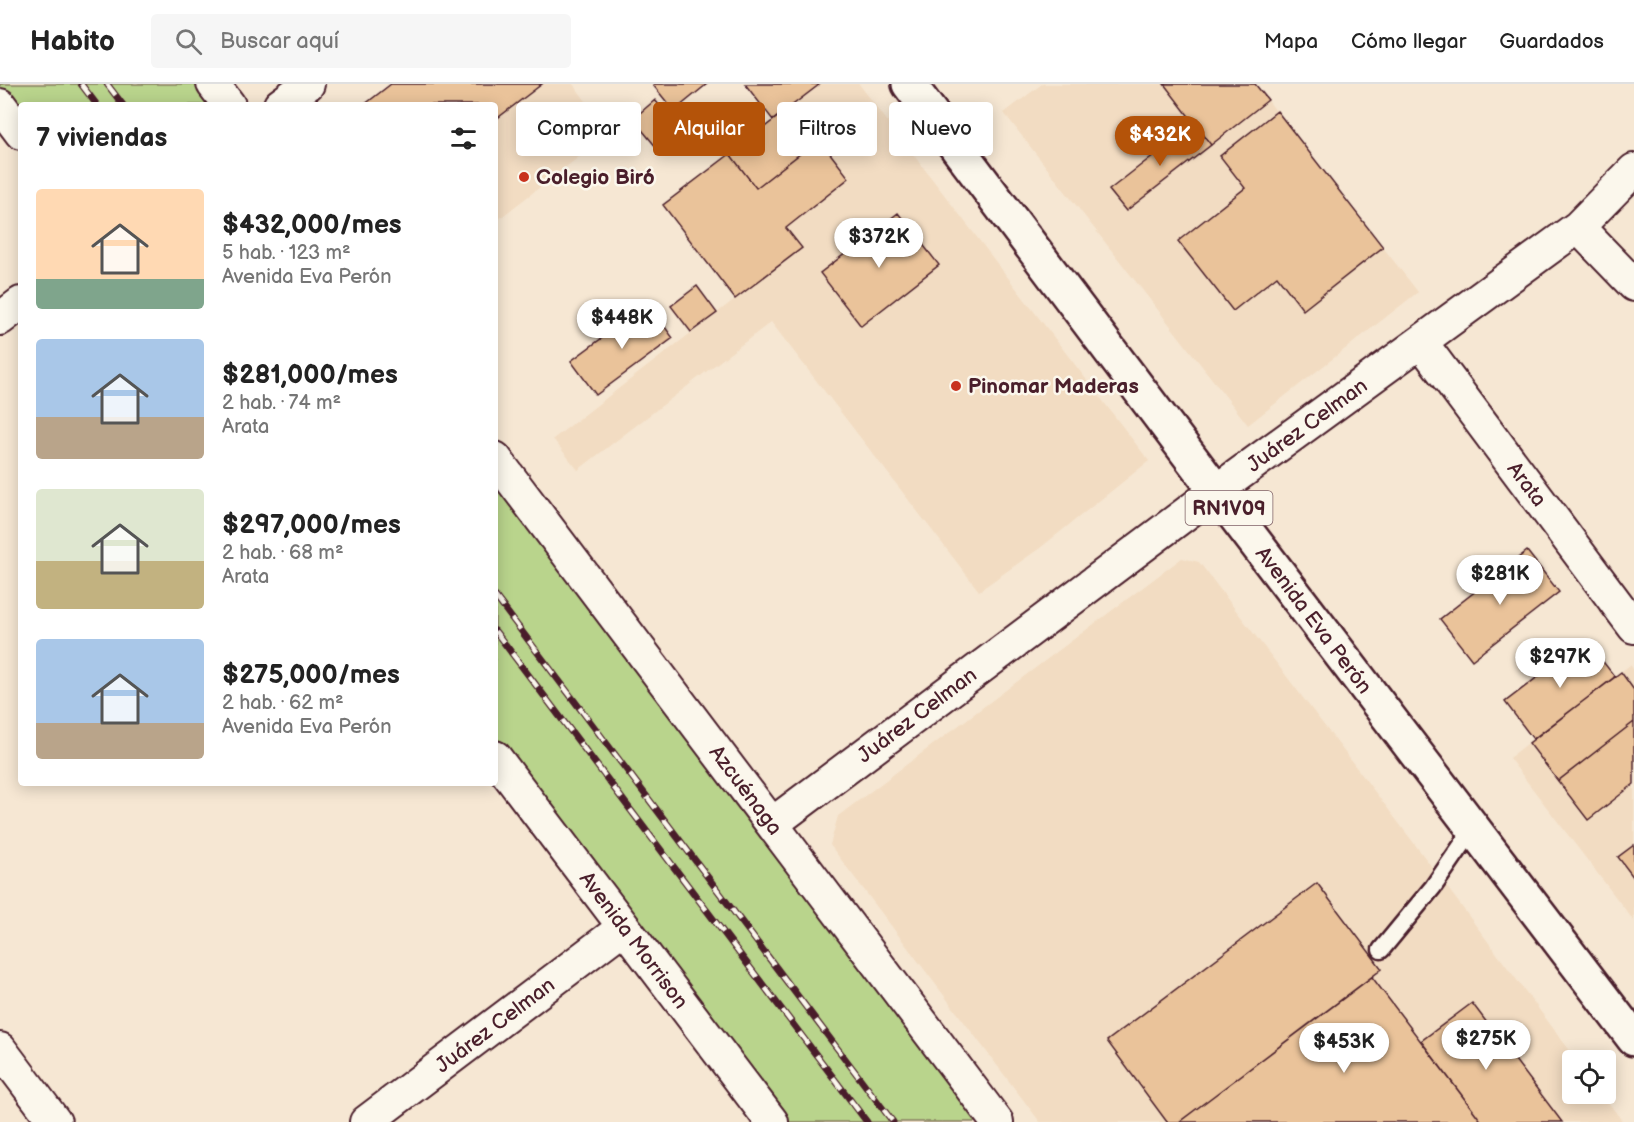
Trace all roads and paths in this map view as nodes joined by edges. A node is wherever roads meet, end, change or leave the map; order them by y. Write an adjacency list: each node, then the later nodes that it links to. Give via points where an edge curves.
1 (213, 84): 4 (street)
2 (308, 84): 5 (street)
3 (909, 84): 15 (main road, Avenida Eva Perón / RN1V09)
4 (227, 102)
5 (284, 102)
6 (0, 105): 7 (street)
7 (18, 129)
8 (1634, 170): 9 (street, Juárez Celman)
9 (1578, 227): 10 (street); 13 (street, Juárez Celman)
10 (1634, 285)
11 (18, 305): 12 (street)
12 (0, 319)
13 (1421, 342): 15 (street, Juárez Celman); 16 (street, Arata)
14 (498, 462): 18 (street, Azcuénaga)
15 (1216, 491): 18 (street, Juárez Celman); 19 (main road, Avenida Eva Perón / RN1V09)
16 (1634, 627)
17 (498, 761): 20 (street, Avenida Morrison)
18 (772, 824): 27 (street, Azcuénaga)
19 (1473, 829): 21 (lane, via 1433,887); 22 (main road, Avenida Eva Perón / RN1V09)
20 (624, 927): 25 (street, Juárez Celman); 26 (street, Avenida Morrison)
21 (1380, 950)
22 (1634, 1039)
23 (0, 1049): 24 (street)
24 (55, 1122)
25 (366, 1122)
26 (772, 1122)
27 (997, 1122)

